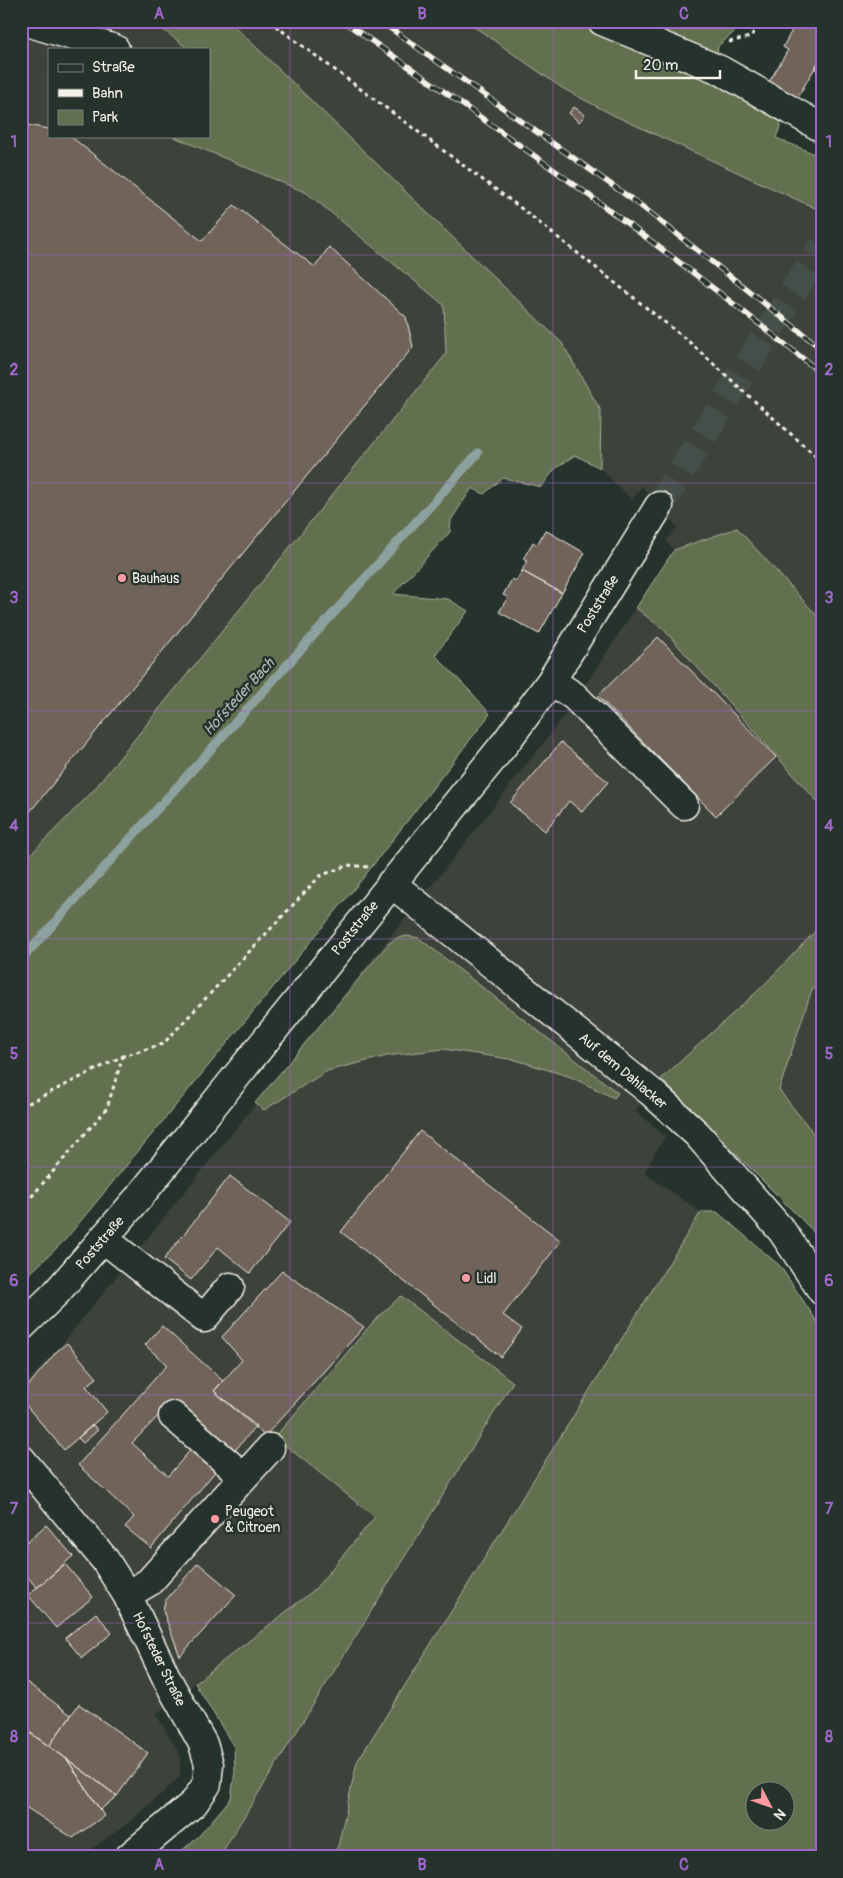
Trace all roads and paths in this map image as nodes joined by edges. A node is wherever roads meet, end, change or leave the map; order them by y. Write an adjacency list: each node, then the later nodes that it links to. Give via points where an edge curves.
1 (24, 21): 8 (street)
2 (270, 21): 10 (path, via 522,209 687,340)
3 (602, 21): 9 (street, via 720,70)
4 (685, 21): 6 (path)
5 (763, 21): 7 (path, via 750,37)
6 (699, 30)
7 (724, 43)
8 (112, 48)
9 (822, 128)
10 (822, 462)
11 (659, 506): 12 (street, Poststraße)
12 (551, 681): 13 (street, via 574,696); 14 (street, Poststraße, via 506,742)
13 (684, 805)
14 (391, 883): 15 (path, via 372,867 348,865 320,876 163,1044); 18 (street, Poststraße); 20 (street, Auf dem Dahlacker, via 651,1092 697,1134 782,1232)
15 (123, 1056): 16 (path); 17 (path, via 107,1108)
16 (21, 1107)
17 (21, 1209)
18 (104, 1239): 19 (street, via 204,1318); 21 (street, Poststraße)
19 (230, 1287)
20 (822, 1291)
21 (21, 1327)
22 (173, 1416): 25 (street)
23 (270, 1448): 25 (street)
24 (21, 1459): 26 (street, Hofsteder Straße, via 105,1560)
25 (244, 1477): 26 (street, via 149,1582)
26 (127, 1595): 27 (street, Hofsteder Straße, via 168,1682 203,1744 209,1764 206,1784 194,1803)
27 (129, 1857)

